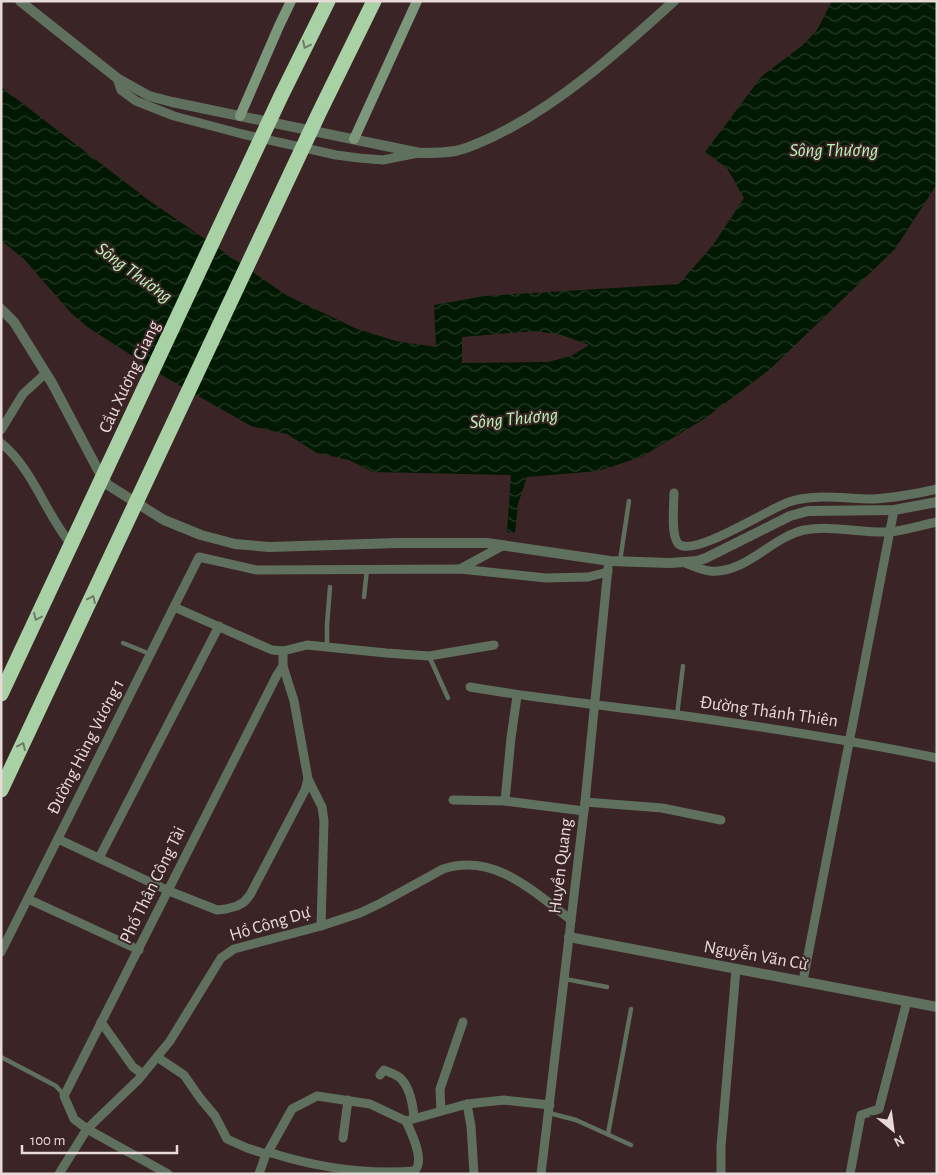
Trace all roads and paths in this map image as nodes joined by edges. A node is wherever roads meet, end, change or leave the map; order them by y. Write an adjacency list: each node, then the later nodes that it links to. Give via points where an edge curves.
1 (20, 1): 7 (street)
2 (291, 1): 8 (main road)
3 (328, 1): 41 (highway, Cầu Xương Giang, one-way to 41)
4 (374, 1): 49 (highway, one-way to 4)
5 (417, 1): 9 (main road)
6 (674, 1): 10 (street, via 587,75 508,130 455,151)
7 (117, 78): 8 (street, via 150,96); 10 (street, via 120,90 136,101 174,116 242,134 360,158 383,160)
8 (240, 116): 9 (street)
9 (354, 139): 10 (street)
10 (420, 153)
11 (1, 309): 12 (street, via 14,322)
12 (46, 373): 13 (street, via 23,394); 23 (street, via 108,485 164,520 201,535 235,544 269,547 456,542)
13 (1, 430)
14 (1, 443): 22 (street, via 13,452)
15 (937, 489): 16 (street, via 891,498 795,500 711,541 685,546 674,538)
16 (674, 493)
17 (629, 501): 25 (lane)
18 (937, 502): 19 (street)
19 (894, 510): 21 (street); 24 (street, via 800,512 706,558)
20 (937, 522): 21 (street)
21 (890, 532): 24 (street, via 835,528 803,530 728,569 709,571); 46 (street)
22 (67, 539)
23 (504, 545): 25 (street); 27 (street)
24 (684, 562): 25 (street)
25 (612, 565): 27 (street, via 588,577 546,578); 44 (street, Huyền Quang)
26 (367, 569): 27 (street); 29 (lane); 30 (street, Đường Hùng Vương 1, via 257,570 199,557)
27 (460, 569)
28 (330, 587): 34 (lane)
29 (364, 597)
30 (174, 607): 31 (street); 36 (street, Đường Hùng Vương 1)
31 (219, 626): 35 (street, via 272,650); 55 (street)
32 (123, 643): 36 (lane)
33 (494, 645): 37 (street)
34 (327, 646): 35 (street, via 307,645); 37 (street)
35 (283, 651): 38 (street, Phố Thân Công Tài)
36 (150, 654): 54 (street, Đường Hùng Vương 1)
37 (429, 656): 43 (lane)
38 (283, 666): 48 (street, via 294,701); 56 (street, Phố Thân Công Tài)
39 (683, 666): 45 (lane)
40 (470, 687): 42 (street, Đường Thánh Thiên)
41 (3, 688)
42 (517, 696): 44 (street, Đường Thánh Thiên); 51 (street)
43 (448, 698)
44 (596, 705): 45 (street, Đường Thánh Thiên); 52 (street, Huyền Quang)
45 (677, 715): 46 (street, Đường Thánh Thiên)
46 (850, 741): 47 (street, Đường Thánh Thiên); 65 (street)
47 (937, 758)
48 (308, 779): 56 (street, via 244,902 217,910); 59 (street, via 322,807 324,821)
49 (1, 790)
50 (453, 800): 51 (street)
51 (505, 801): 52 (street)
52 (585, 807): 53 (street, via 662,808); 58 (street, Huyền Quang)
53 (721, 820)
54 (58, 839): 55 (street); 57 (street, Đường Hùng Vương 1)
55 (99, 858): 56 (street)
56 (168, 891): 61 (street, Phố Thân Công Tài)
57 (28, 900): 61 (street); 62 (street, Đường Hùng Vương 1)
58 (571, 920): 59 (street, Hồ Công Dự, via 506,873 482,866 452,866 381,904); 60 (street, Huyền Quang)
59 (321, 926): 73 (street, Hồ Công Dự, via 234,949 221,958)
60 (569, 938): 63 (street, Nguyễn Văn Cừ); 64 (street, Huyền Quang)
61 (139, 950): 70 (street, Phố Thân Công Tài)
62 (1, 952)
63 (736, 970): 65 (street, Nguyễn Văn Cừ); 92 (street)
64 (565, 979): 66 (lane); 79 (street, Huyền Quang)
65 (803, 981): 67 (street, Nguyễn Văn Cừ)
66 (607, 987)
67 (907, 1001): 68 (street, Nguyễn Văn Cừ); 93 (street, via 879,1109 861,1115)
68 (937, 1007)
69 (631, 1009): 83 (lane)
70 (101, 1022): 74 (street, via 133,1067); 76 (street, Phố Thân Công Tài)
71 (463, 1022): 80 (street, via 440,1089)
72 (1, 1057): 76 (lane, via 56,1086)
73 (157, 1057): 74 (street, Hồ Công Dự); 86 (street, via 184,1075 215,1116 227,1139)
74 (143, 1074): 82 (street, Hồ Công Dự)
75 (380, 1075): 81 (street, via 384,1070 398,1076 405,1084 412,1104)
76 (64, 1096): 82 (street, via 74,1119)
77 (348, 1100): 81 (street, via 370,1104); 84 (street); 86 (street, via 317,1096 292,1109)
78 (467, 1104): 79 (street, via 504,1100); 80 (street); 90 (street)
79 (549, 1109): 83 (lane); 91 (street, Huyền Quang)
80 (441, 1111): 81 (street)
81 (410, 1120): 86 (street, via 418,1157 414,1171 324,1167)
82 (87, 1129): 87 (street, Hồ Công Dự); 88 (street)
83 (608, 1134): 85 (lane)
84 (343, 1138)
85 (631, 1145)
86 (267, 1153): 89 (street)
87 (59, 1174)
88 (168, 1174)
89 (259, 1174)
90 (474, 1174)
91 (541, 1174)
92 (721, 1174)
93 (850, 1174)

